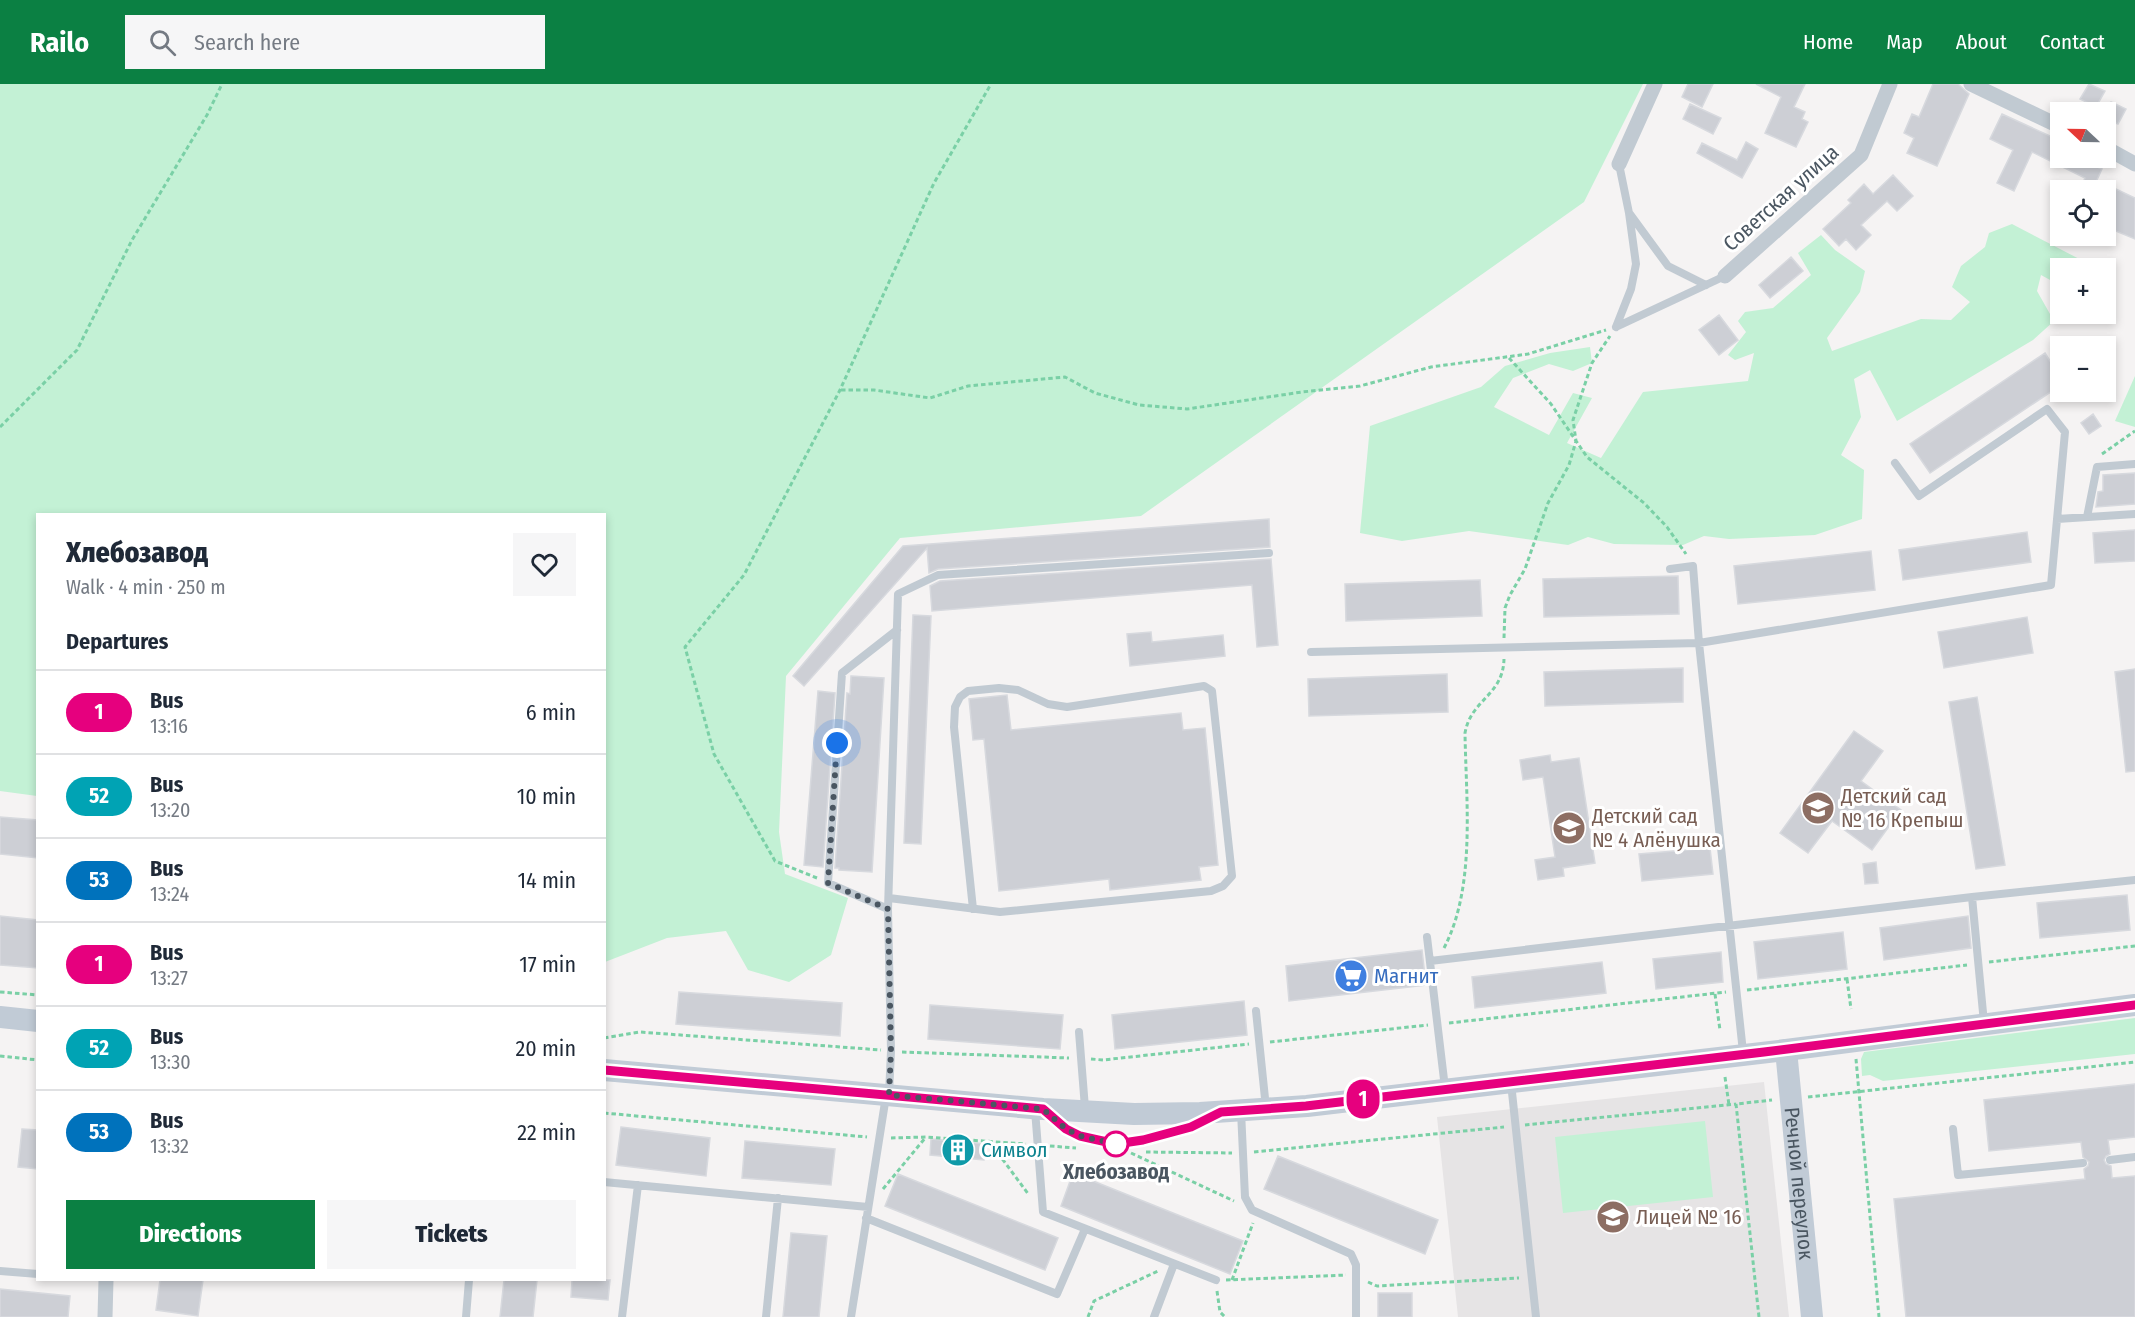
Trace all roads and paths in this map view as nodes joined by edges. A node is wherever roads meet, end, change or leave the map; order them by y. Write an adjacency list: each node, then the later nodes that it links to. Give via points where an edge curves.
1 (222, 84): 16 (path, via 132,240 77,350)
2 (991, 84): 15 (path, via 934,183)
3 (1655, 84): 8 (street)
4 (1890, 84): 11 (street, Советская улица, via 1861,155)
5 (1971, 84): 6 (street)
6 (2050, 122)
7 (2116, 154): 9 (street)
8 (1619, 164): 10 (lane)
9 (2135, 164)
10 (1629, 213): 12 (lane, via 1668,266); 13 (lane, via 1636,264)
11 (1725, 276): 12 (lane)
12 (1706, 285): 13 (lane)
13 (1616, 327): 14 (path)
14 (1509, 358): 15 (path, via 1431,367 1360,386 1187,409 1139,405 1095,393 1065,377 968,386 930,398 874,390); 25 (path, via 1551,404 1587,457 1644,503 1667,527)
15 (840, 390): 31 (path, via 744,575 685,647 714,754 775,861)
16 (0, 427)
17 (2135, 431): 20 (path, via 2100,455)
18 (1895, 463): 23 (lane, via 1919,496 2047,409 2065,432)
19 (2135, 464): 20 (lane)
20 (2097, 467): 22 (lane)
21 (2135, 514): 22 (lane)
22 (2087, 517): 23 (lane)
23 (2057, 519): 28 (lane, via 2050,585)
24 (1269, 553): 27 (lane, via 938,574 898,594)
25 (1693, 566): 26 (lane); 28 (lane)
26 (1670, 569)
27 (897, 630): 31 (lane, via 842,673); 33 (lane)
28 (1699, 644): 29 (lane); 36 (lane)
29 (1311, 652)
30 (2135, 880): 32 (lane)
31 (828, 883): 34 (lane)
32 (1972, 897): 36 (lane); 40 (lane)
33 (889, 898): 34 (lane); 35 (lane)
34 (888, 909): 58 (lane)
35 (973, 909): 35 (lane, via 1000,912 1210,891 1224,886 1232,876 1212,691 1204,686 1067,707 1048,704 1018,690 999,688 968,691 960,697 954,727)
36 (1728, 927): 39 (lane); 42 (lane)
37 (1427, 937): 39 (lane)
38 (2135, 946): 40 (path)
39 (1430, 961): 51 (lane)
40 (1978, 963): 41 (path); 52 (lane)
41 (1847, 978): 42 (path); 47 (path)
42 (1735, 991): 44 (path); 60 (lane)
43 (0, 992): 45 (path)
44 (1715, 994): 51 (path); 53 (path)
45 (36, 995)
46 (2135, 1005): 52 (street)
47 (1851, 1010)
48 (1256, 1011): 56 (lane)
49 (0, 1017): 50 (street)
50 (36, 1021)
51 (1438, 1024): 56 (path); 68 (lane)
52 (1984, 1024): 57 (street)
53 (1720, 1030)
54 (1079, 1032): 62 (lane)
55 (606, 1038): 58 (path, via 640,1032)
56 (1259, 1043): 62 (path); 74 (lane)
57 (1786, 1050): 60 (street); 71 (street, Речной переулок)
58 (891, 1051): 62 (path); 70 (lane)
59 (1855, 1054): 69 (path)
60 (1743, 1055): 67 (street)
61 (0, 1056): 63 (path)
62 (1081, 1059): 76 (lane)
63 (36, 1060)
64 (2135, 1062): 69 (path)
65 (606, 1070): 70 (street)
66 (1724, 1071): 72 (path)
67 (1511, 1082): 68 (street); 96 (lane)
68 (1445, 1089): 74 (street)
69 (1857, 1091): 71 (path); 113 (path)
70 (888, 1095): 73 (street); 87 (lane)
71 (1790, 1098): 111 (path, via 1736,1104); 112 (street, Речной переулок)
72 (1729, 1105)
73 (1039, 1108): 75 (lane, via 1080,1136 1116,1144 1191,1127); 76 (street); 89 (lane)
74 (1266, 1108): 75 (street)
75 (1231, 1111): 76 (street); 88 (lane, via 1245,1197)
76 (1085, 1112)
77 (1953, 1128): 83 (lane, via 1958,1175)
78 (926, 1137): 87 (path)
79 (989, 1141): 89 (path)
80 (1130, 1152): 88 (path)
81 (2135, 1157): 82 (lane)
82 (2110, 1160)
83 (2083, 1163)
84 (606, 1182): 85 (lane)
85 (638, 1185): 86 (lane); 103 (lane)
86 (778, 1198): 87 (lane); 104 (lane)
87 (868, 1207): 90 (lane)
88 (1254, 1211): 95 (lane, via 1351,1254); 98 (path)
89 (1042, 1212): 91 (lane)
90 (866, 1218): 91 (lane, via 1057,1294); 105 (lane)
91 (1084, 1229): 92 (lane)
92 (1174, 1264): 97 (lane); 106 (path, via 1094,1301); 107 (lane)
93 (0, 1271): 94 (lane)
94 (36, 1274)
95 (1356, 1275): 96 (path, via 1377,1286); 98 (path); 109 (lane)
96 (1532, 1277): 110 (lane)
97 (1216, 1280): 98 (path); 108 (path, via 1220,1312)
98 (1232, 1280)
99 (105, 1281): 101 (street)
100 (469, 1281): 102 (lane)
101 (105, 1317)
102 (466, 1317)
103 (622, 1317)
104 (766, 1317)
105 (851, 1317)
106 (1088, 1317)
107 (1154, 1317)
108 (1225, 1317)
109 (1356, 1317)
110 (1536, 1317)
111 (1759, 1317)
112 (1812, 1317)
113 (1879, 1317)

